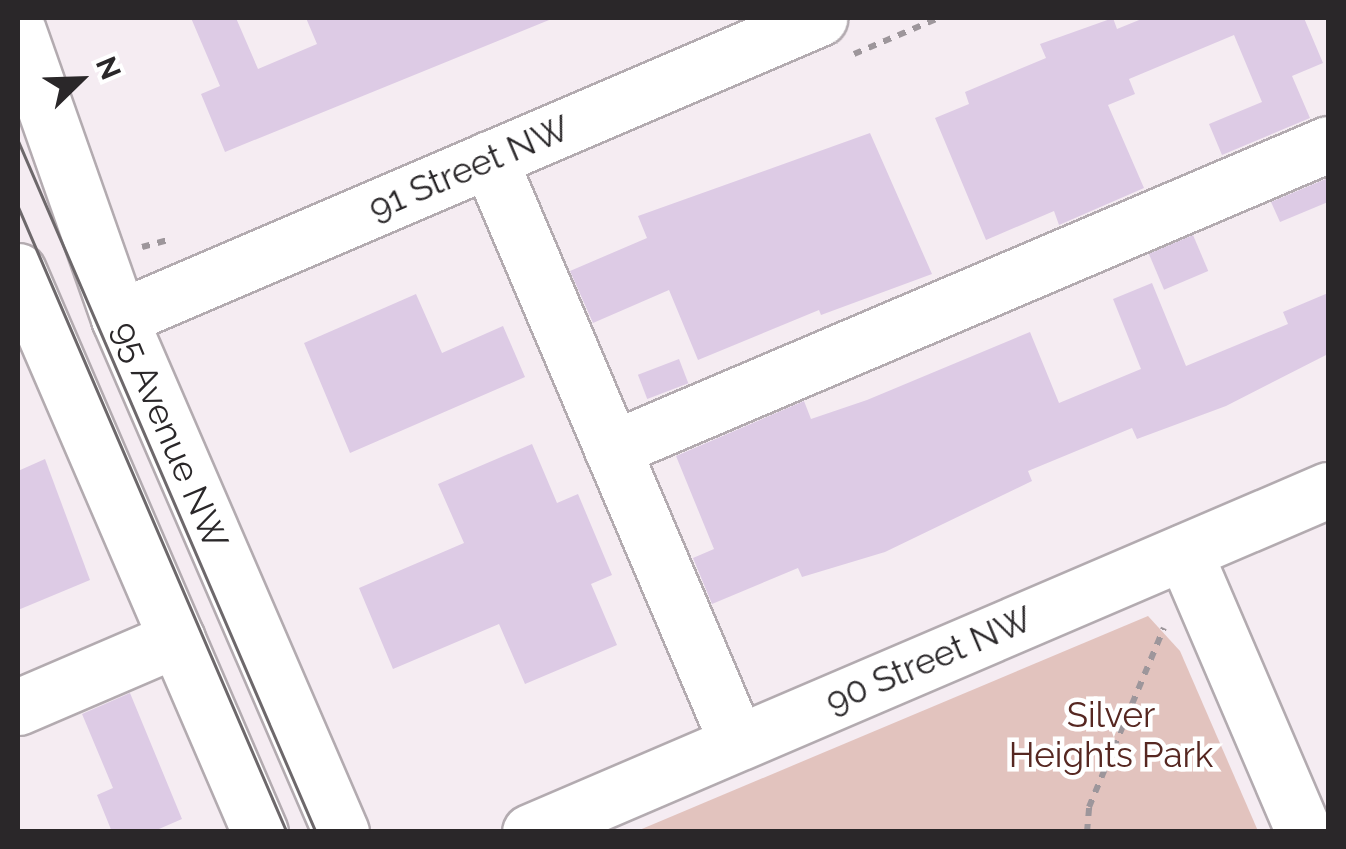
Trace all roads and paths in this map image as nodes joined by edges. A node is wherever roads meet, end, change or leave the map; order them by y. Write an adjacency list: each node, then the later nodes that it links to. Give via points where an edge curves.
1 (39, 18): 3 (street)
2 (819, 18): 5 (street, 91 Street NW)
3 (18, 29): 9 (street, 95 Avenue NW)
4 (1328, 144): 11 (street)
5 (490, 159): 9 (street, 91 Street NW); 11 (street)
6 (184, 234): 7 (path)
7 (135, 248)
8 (18, 271): 10 (street)
9 (119, 318): 19 (street, 95 Avenue NW)
10 (32, 348): 15 (street)
11 (612, 448): 17 (street)
12 (1328, 490): 13 (street, 90 Street NW)
13 (1184, 552): 17 (street, 90 Street NW); 22 (street)
14 (1166, 623): 21 (path, via 1089,807)
15 (178, 639): 16 (street); 18 (street)
16 (18, 708)
17 (737, 742): 20 (street, 90 Street NW)
18 (260, 832)
19 (340, 832)
20 (530, 832)
21 (1087, 832)
22 (1304, 832)

